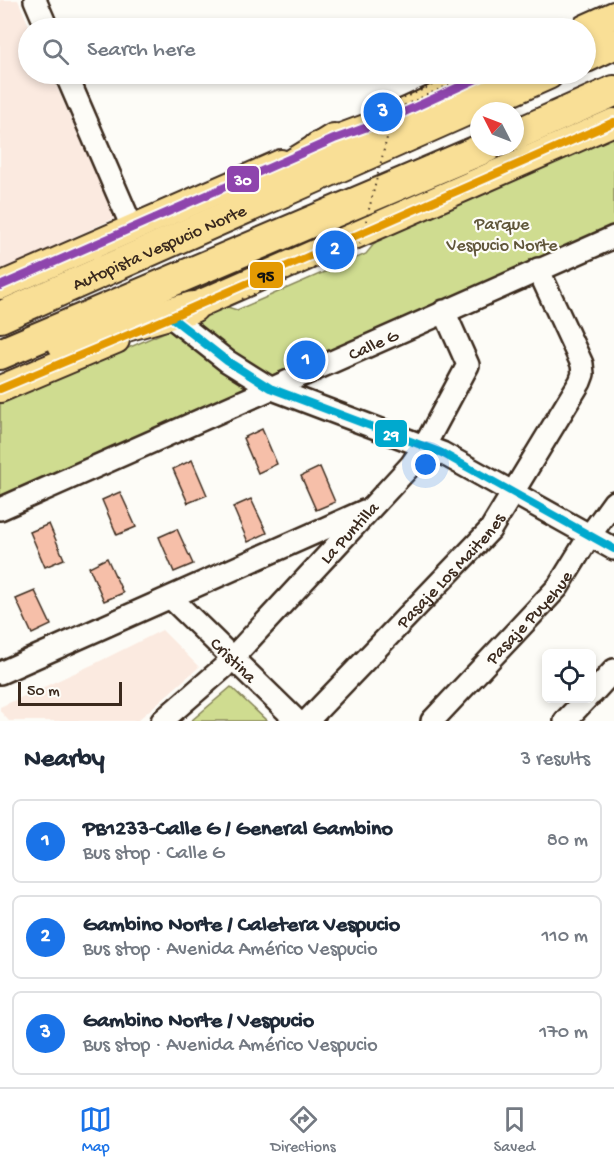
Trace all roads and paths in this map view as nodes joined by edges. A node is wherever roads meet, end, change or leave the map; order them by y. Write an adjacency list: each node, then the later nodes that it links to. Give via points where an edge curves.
1 (35, 0): 3 (street)
2 (614, 15): 4 (main road)
3 (43, 18)
4 (596, 23)
5 (614, 45): 6 (highway)
6 (596, 52)
7 (70, 84): 18 (street)
8 (435, 84): 13 (path, bridge)
9 (451, 84): 23 (path, bridge, via 394,110 359,249)
10 (465, 84): 16 (main road, via 387,120)
11 (525, 84): 20 (highway, Autopista Vespucio Norte)
12 (614, 91): 15 (highway)
13 (383, 108)
14 (614, 122): 25 (main road)
15 (524, 131)
16 (334, 138): 18 (main road); 20 (highway)
17 (470, 154): 27 (highway, Autopista Vespucio Norte)
18 (132, 227): 22 (main road)
19 (614, 237): 21 (street, Calle G)
20 (175, 238): 26 (highway, Autopista Vespucio Norte)
21 (538, 269): 24 (street, Calle G); 32 (street, Pasaje Los Maitenes, via 582,364 583,374)
22 (0, 286)
23 (242, 299)
24 (444, 311): 29 (street, Calle G); 31 (street, La Puntilla, via 468,365)
25 (182, 312): 28 (highway); 29 (street, via 227,361); 30 (main road)
26 (0, 316)
27 (0, 354)
28 (0, 363)
29 (270, 388): 31 (street); 35 (street, Calle G)
30 (0, 389)
31 (425, 445): 32 (street); 34 (street, La Puntilla)
32 (513, 492): 36 (street); 45 (street, Pasaje Los Maitenes, via 490,530)
33 (614, 502): 36 (street, Pasaje Puyehue)
34 (373, 507): 38 (street); 39 (street, La Puntilla)
35 (0, 509)
36 (590, 535): 37 (street); 46 (street, Pasaje Puyehue, via 548,599)
37 (614, 549)
38 (171, 598): 39 (street, Cristina); 41 (street)
39 (232, 659): 43 (street, La Puntilla); 44 (street, Cristina)
40 (614, 670): 42 (street)
41 (0, 673)
42 (596, 689)
43 (162, 721)
44 (297, 721)
45 (307, 721)
46 (432, 721)

